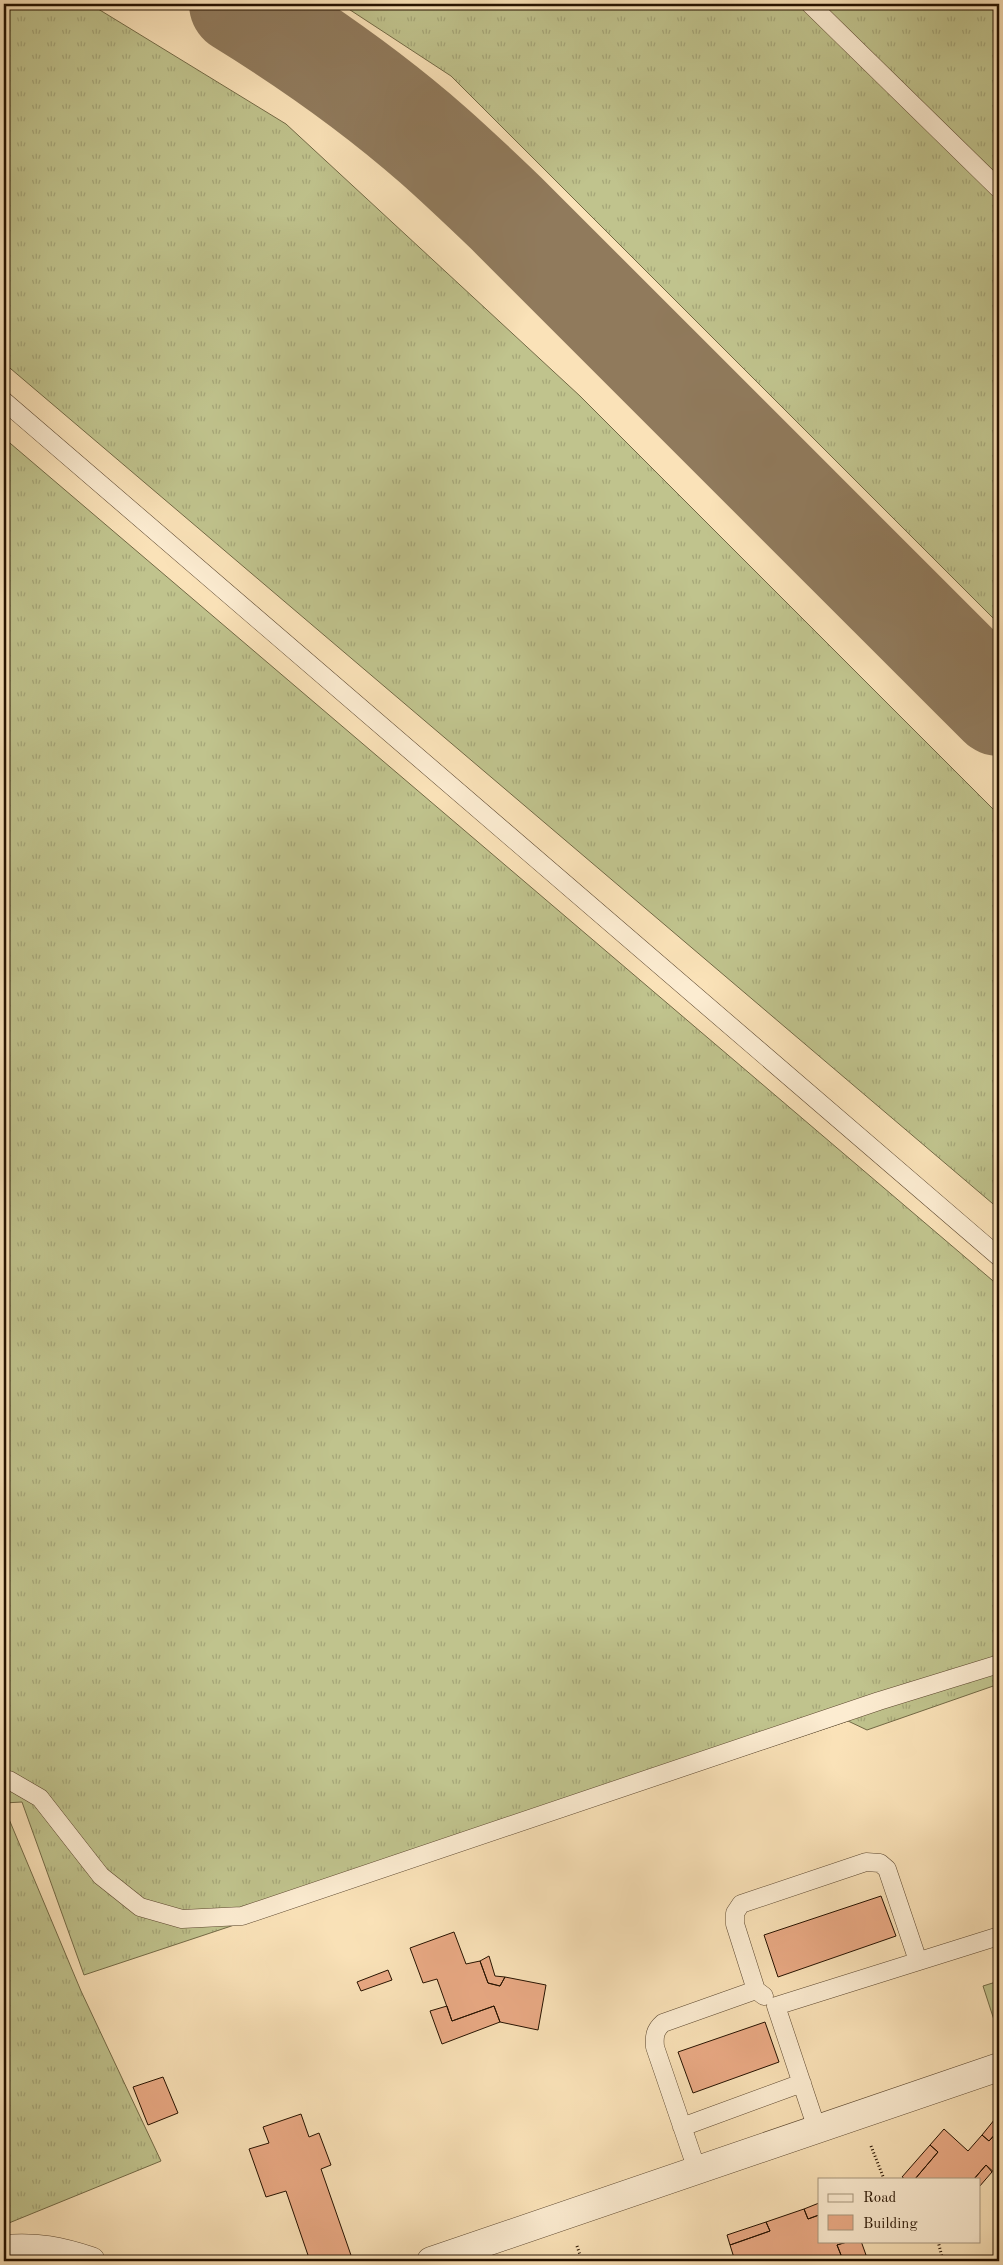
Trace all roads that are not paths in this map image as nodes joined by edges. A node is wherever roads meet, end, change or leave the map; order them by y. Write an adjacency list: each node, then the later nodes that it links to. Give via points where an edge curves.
1 (810, 4): 2 (lane)
2 (999, 190)
3 (4, 401): 4 (lane)
4 (999, 1257)
5 (999, 1664): 6 (lane, via 879,1701 242,1916 182,1919 140,1907 101,1876 40,1798)
6 (4, 1779)
7 (999, 1936): 8 (lane)
8 (918, 1961): 9 (lane, via 887,1869 880,1863 866,1862 740,1904 735,1913 735,1924); 10 (lane)
9 (756, 1990): 10 (lane); 13 (lane, via 657,2028 655,2047)
10 (776, 2006): 12 (lane)
11 (999, 2067): 14 (street)
12 (802, 2083): 13 (lane); 14 (lane)
13 (682, 2127): 15 (lane)
14 (817, 2129): 15 (street)
15 (697, 2170): 18 (street)
16 (4, 2249): 17 (street, via 56,2250)
17 (91, 2261)
18 (430, 2261)

